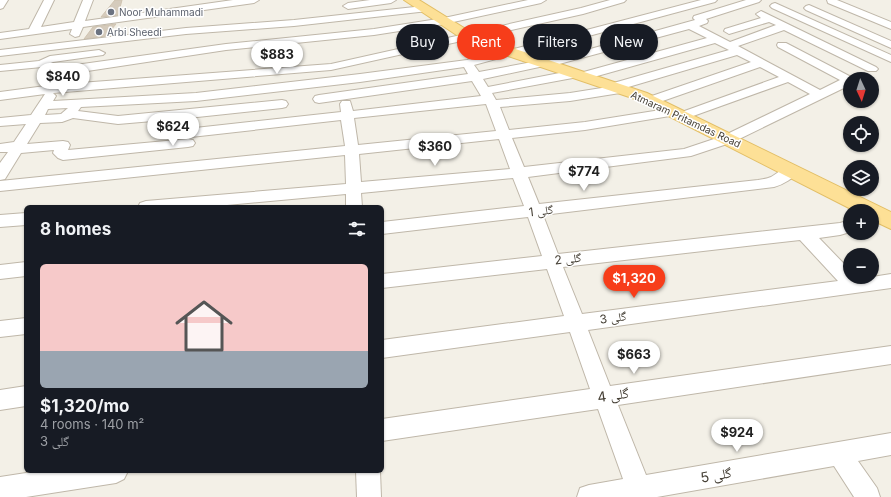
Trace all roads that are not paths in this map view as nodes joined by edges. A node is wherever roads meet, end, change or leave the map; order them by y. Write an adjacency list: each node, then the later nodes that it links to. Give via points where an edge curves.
1 (3, 0): 12 (street)
2 (50, 0): 35 (street)
3 (88, 0): 26 (street)
4 (254, 0): 26 (street, via 104,20)
5 (391, 0): 14 (street)
6 (541, 0): 22 (street)
7 (621, 0): 30 (street, via 583,12)
8 (712, 0): 45 (street)
9 (756, 0): 25 (street, via 698,18 703,20)
10 (833, 0): 15 (street); 28 (street)
11 (419, 3): 17 (street); 22 (main road, Atmaram Pritamdas Road)
12 (0, 6)
13 (775, 6): 18 (street)
14 (341, 7)
15 (808, 8): 18 (street); 41 (street)
16 (880, 12): 20 (street)
17 (390, 13): 23 (street); 31 (street)
18 (792, 14): 49 (street)
19 (236, 16): 29 (street)
20 (891, 16)
21 (190, 20): 33 (street)
22 (444, 21): 24 (street); 32 (main road, Atmaram Pritamdas Road)
23 (272, 24): 29 (street); 42 (street, via 270,32 267,33)
24 (426, 24)
25 (690, 25): 37 (street); 53 (street)
26 (78, 26): 35 (street); 39 (street)
27 (784, 26): 34 (street, via 765,16); 43 (street); 55 (street)
28 (891, 26)
29 (234, 27): 33 (street)
30 (515, 27)
31 (396, 29): 56 (street, via 239,51)
32 (457, 29)
33 (186, 31): 39 (street)
34 (729, 31)
35 (33, 32): 36 (street)
36 (0, 36)
37 (716, 39): 43 (street); 58 (street)
38 (457, 40): 64 (street, via 331,67)
39 (71, 44): 46 (street); 48 (street)
40 (782, 45): 59 (street)
41 (891, 45)
42 (151, 47)
43 (733, 48): 52 (street); 63 (street)
44 (113, 51): 48 (street)
45 (515, 51)
46 (0, 53)
47 (515, 53): 53 (main road, Atmaram Pritamdas Road)
48 (66, 57): 54 (street, via 50,59 42,64); 56 (street)
49 (891, 59): 55 (street)
50 (476, 60): 51 (street)
51 (467, 62): 60 (street); 68 (street, via 360,78)
52 (761, 63): 61 (street); 71 (street)
53 (545, 64): 58 (main road, Atmaram Pritamdas Road); 60 (street)
54 (0, 68)
55 (872, 69): 57 (street)
56 (61, 70): 64 (street)
57 (866, 72)
58 (579, 75): 63 (main road, Atmaram Pritamdas Road); 69 (street)
59 (843, 76)
60 (476, 77): 67 (street); 69 (street)
61 (789, 78): 65 (street); 76 (street)
62 (843, 83): 65 (street)
63 (617, 88): 69 (street, via 590,94); 71 (main road, Atmaram Pritamdas Road)
64 (53, 90): 66 (street); 73 (street)
65 (819, 94): 82 (street)
66 (0, 96)
67 (345, 96): 70 (street); 77 (street)
68 (196, 97): 74 (street); 75 (street)
69 (488, 98): 77 (street); 80 (street)
70 (319, 99)
71 (650, 101): 76 (main road, Atmaram Pritamdas Road)
72 (282, 104): 75 (street)
73 (45, 105): 74 (street); 78 (street)
74 (73, 108): 75 (street, via 118,120); 78 (street, via 62,118)
75 (185, 114): 81 (street)
76 (678, 114): 80 (street); 82 (main road, Atmaram Pritamdas Road)
77 (347, 115): 81 (street); 85 (street)
78 (36, 119): 79 (street); 84 (street)
79 (0, 122)
80 (504, 135): 85 (street); 89 (street)
81 (189, 138): 86 (street); 87 (street)
82 (728, 139): 88 (main road, Atmaram Pritamdas Road); 89 (street, via 686,153)
83 (0, 148): 84 (street)
84 (18, 148): 86 (street, via 62,145 60,155); 90 (street)
85 (352, 150): 87 (street); 93 (street)
86 (92, 152): 91 (street)
87 (182, 168): 91 (street)
88 (792, 170): 94 (main road, Atmaram Pritamdas Road); 97 (street, گلی 1, via 774,182 758,185)
89 (518, 173): 93 (street); 97 (street)
90 (0, 175)
91 (80, 178): 92 (street)
92 (0, 186)
93 (352, 187): 95 (street); 96 (street)
94 (856, 204)
95 (167, 205)
96 (354, 205)
97 (533, 212): 102 (street, گلی 1); 105 (street)
98 (879, 216): 101 (main road, Atmaram Pritamdas Road)
99 (24, 219): 100 (street)
100 (0, 221)
101 (891, 221)
102 (384, 228)
103 (843, 228): 104 (street, گلی 2)
104 (804, 233): 105 (street, گلی 2); 110 (street)
105 (551, 261): 108 (street, گلی 2); 111 (street)
106 (24, 269): 107 (street)
107 (0, 272)
108 (384, 281)
109 (891, 281): 110 (street, گلی 3)
110 (854, 286): 111 (street, گلی 3)
111 (576, 323): 114 (street, گلی 3); 117 (street)
112 (24, 326): 113 (street)
113 (0, 329)
114 (384, 348)
115 (891, 355): 117 (street, گلی 4)
116 (24, 396): 118 (street)
117 (604, 396): 119 (street, گلی 4); 125 (street)
118 (0, 400)
119 (384, 430)
120 (891, 444): 121 (street, گلی 5)
121 (839, 453): 125 (street, گلی 5); 128 (street)
122 (103, 473): 124 (street)
123 (368, 473): 126 (street)
124 (0, 489)
125 (640, 493): 127 (street, گلی 5)
126 (369, 497)
127 (589, 497)
128 (868, 497)

